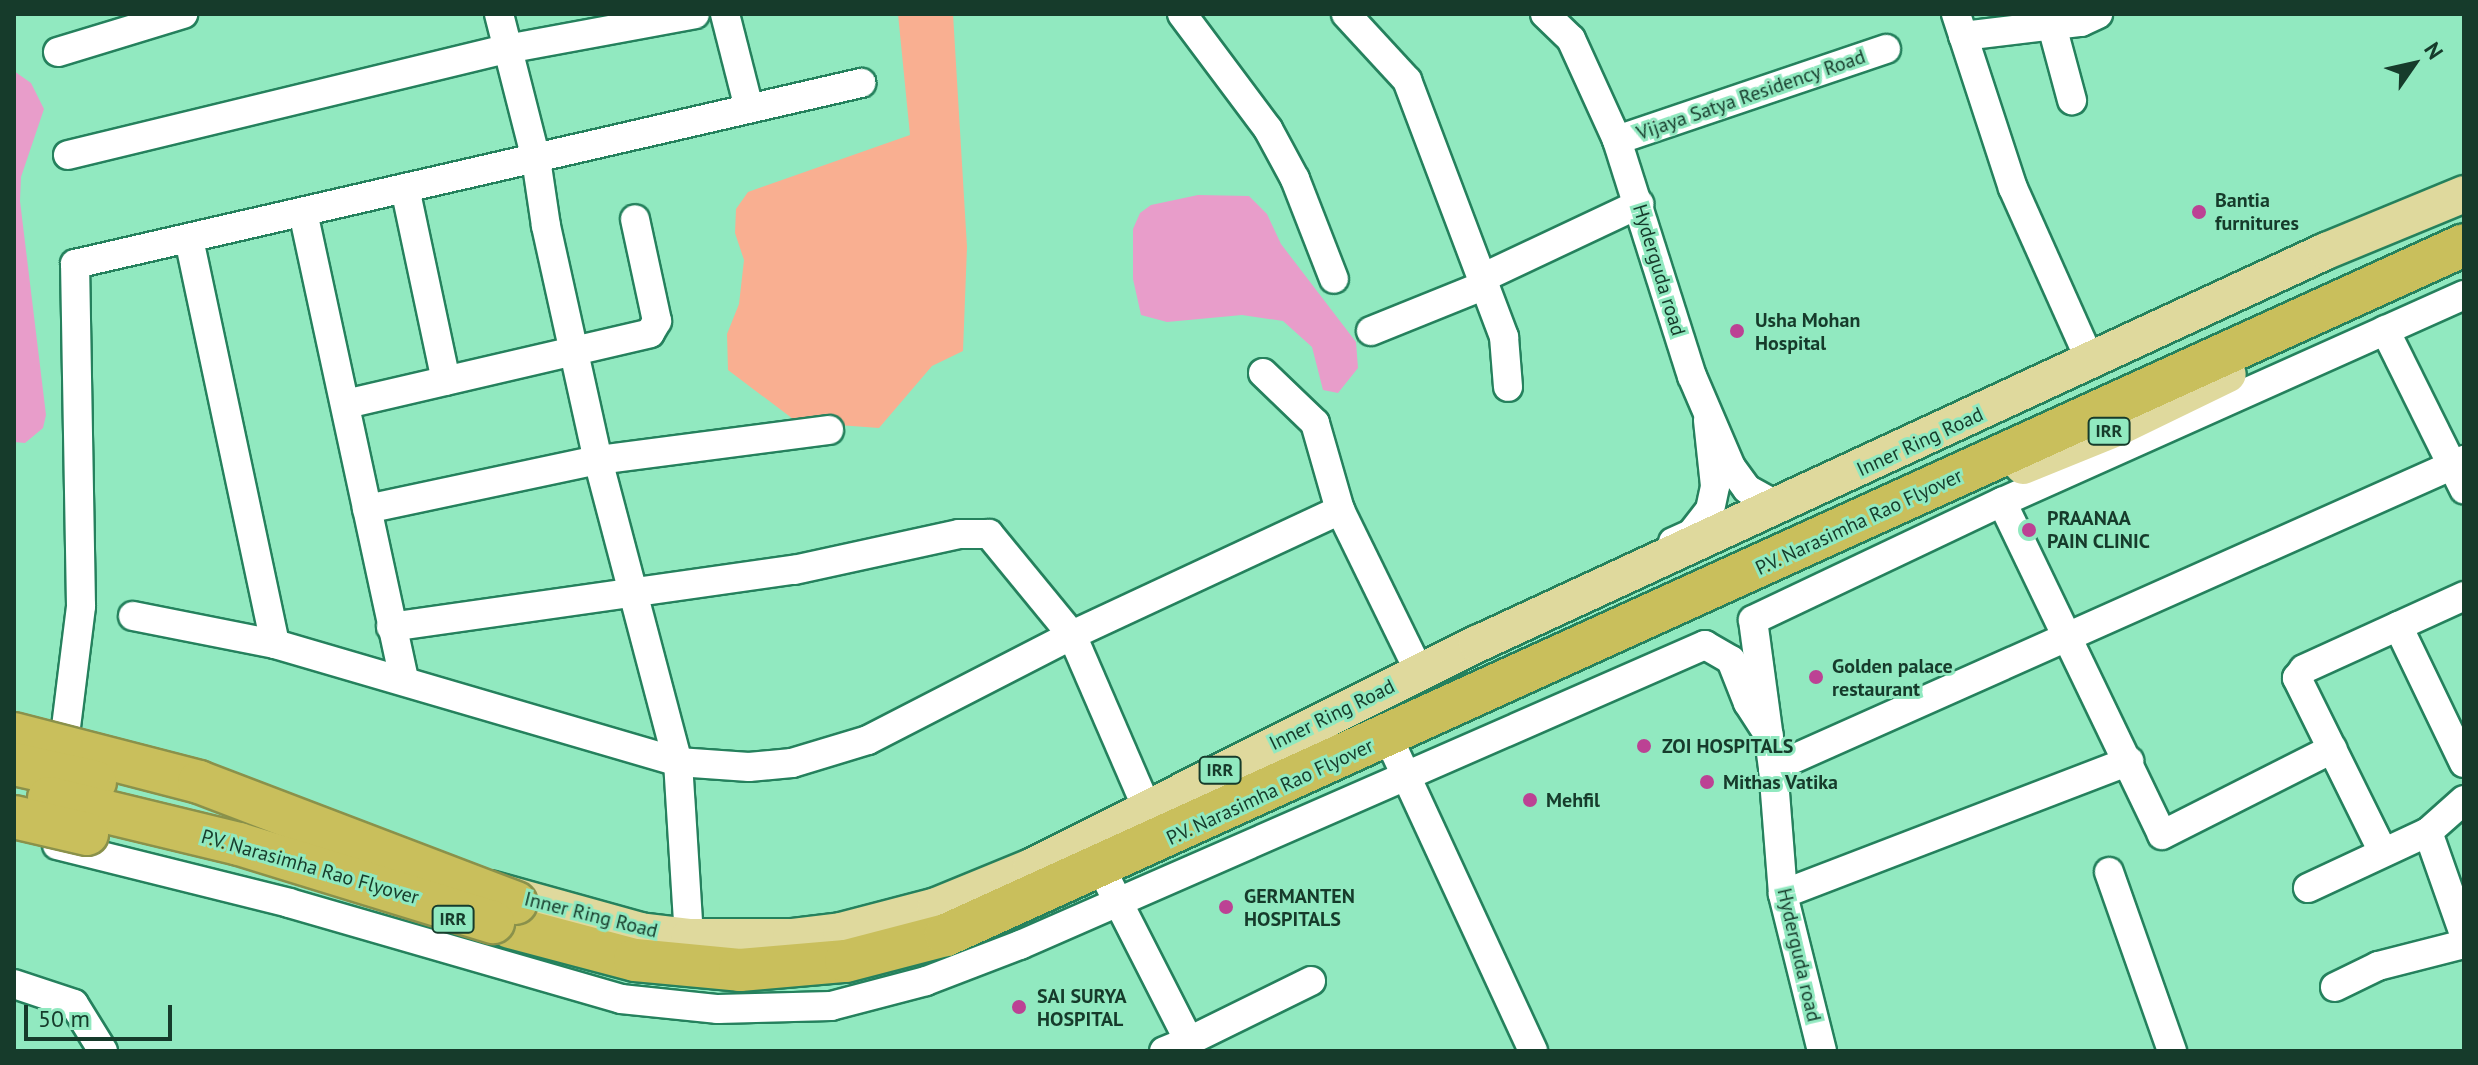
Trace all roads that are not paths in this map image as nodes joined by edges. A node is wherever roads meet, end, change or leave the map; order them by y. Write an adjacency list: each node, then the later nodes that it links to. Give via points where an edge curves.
1 (183, 14): 14 (street)
2 (499, 14): 12 (street)
3 (695, 14): 12 (street)
4 (725, 14): 17 (street)
5 (1182, 14): 31 (street, via 1268,129 1295,179)
6 (1346, 14): 32 (street, via 1407,80)
7 (1545, 14): 11 (street, Hyderguda road)
8 (2098, 14): 10 (street)
9 (1960, 25): 10 (street); 38 (street, via 2013,188)
10 (2052, 26): 16 (street)
11 (1576, 27): 18 (street, Hyderguda road)
12 (507, 49): 19 (street); 20 (street)
13 (1886, 49): 18 (street, Vijaya Satya Residency Road)
14 (58, 52)
15 (861, 83): 17 (street)
16 (2072, 100)
17 (749, 108): 20 (street)
18 (1617, 140): 24 (street, Hyderguda road)
19 (68, 155)
20 (536, 159): 22 (street); 37 (street)
21 (2464, 176): 33 (street, via 2280,257)
22 (405, 188): 25 (street); 40 (street)
23 (2464, 194): 33 (main road, Inner Ring Road / IRR)
24 (1639, 204): 32 (street); 43 (street, Hyderguda road)
25 (303, 212): 28 (street); 42 (street)
26 (635, 219): 37 (street, via 656,328)
27 (2464, 222): 84 (highway, P.V. Narasimha Rao Flyover, via 937,911 841,936 741,944 639,936)
28 (189, 239): 58 (street); 62 (street, via 75,264 81,606)
29 (2464, 245): 84 (highway, P.V. Narasimha Rao Flyover, via 946,935 846,961 740,970 635,960)
30 (2464, 262): 70 (main road, IRR, via 2117,428 1990,480)
31 (1334, 279)
32 (1483, 282): 36 (street); 41 (street, via 1504,337)
33 (2259, 283): 38 (main road, Inner Ring Road / IRR)
34 (2464, 295): 35 (street)
35 (2385, 330): 46 (street); 47 (street)
36 (1371, 331)
37 (573, 348): 40 (street); 45 (street)
38 (2091, 362): 48 (main road, Inner Ring Road / IRR)
39 (1263, 373): 50 (street, via 1315,423)
40 (446, 381): 42 (street)
41 (1508, 387)
42 (346, 404): 49 (street)
43 (1708, 420): 48 (street, Hyderguda road, via 1747,489 1772,503); 59 (street, via 1715,486 1710,510 1691,534)
44 (829, 430): 45 (street)
45 (598, 460): 49 (street); 51 (street)
46 (2460, 472): 57 (street)
47 (2002, 502): 57 (street); 64 (street, Hyderguda road, via 1753,620)
48 (1789, 503): 74 (main road, Inner Ring Road / IRR)
49 (367, 509): 55 (street)
50 (1340, 510): 56 (street); 59 (street)
51 (634, 590): 55 (street); 56 (street, via 794,570 977,532 996,541); 69 (street)
52 (2464, 596): 54 (street)
53 (133, 616): 58 (street)
54 (2398, 626): 65 (street, via 2304,669 2297,678); 71 (street)
55 (391, 627): 60 (street)
56 (1072, 635): 69 (street, via 868,740 792,763 749,767); 74 (street)
57 (2067, 640): 66 (street); 72 (street)
58 (275, 644): 60 (street)
59 (1414, 661): 74 (street)
60 (404, 681): 69 (street)
61 (14, 714): 62 (street)
62 (66, 727): 68 (street)
63 (14, 734): 84 (highway, bridge, via 199,782)
64 (1769, 735): 70 (street, via 1748,703 1731,660 1705,645); 72 (street, Hyderguda road)
65 (2332, 749): 66 (street, via 2164,842); 79 (street)
66 (2129, 761): 83 (street)
67 (14, 762): 84 (highway, P.V. Narasimha Rao Flyover, bridge, via 243,820)
68 (196, 762)
69 (678, 762): 86 (street)
70 (1401, 763): 82 (main road, IRR); 93 (street)
71 (2464, 763)
72 (1773, 768): 83 (street, Hyderguda road)
73 (14, 794): 84 (highway, P.V. Narasimha Rao Flyover, bridge, via 239,844)
74 (1143, 799): 86 (main road, Inner Ring Road / IRR, via 1031,867 888,921 791,937)
75 (2464, 800): 77 (street)
76 (14, 817): 84 (highway, bridge)
77 (2428, 832): 79 (street); 85 (street)
78 (14, 834): 82 (street, via 289,903 568,987 621,999 718,1009 831,1006 871,997 986,959)
79 (2382, 850): 81 (street)
80 (2109, 872): 95 (street)
81 (2308, 888)
82 (1112, 890): 84 (main road, IRR, via 899,963 796,982 636,973); 91 (street)
83 (1783, 894): 94 (street, Hyderguda road)
84 (512, 916): 86 (main road, Inner Ring Road / IRR)
85 (2464, 934)
86 (689, 937)
87 (2464, 944): 90 (street, via 2378,966)
88 (1311, 981): 91 (street)
89 (14, 984): 92 (street, via 74,1004)
90 (2335, 987)
91 (1176, 1046)
92 (103, 1051)
93 (1533, 1051)
94 (1822, 1051)
95 (2172, 1051)

